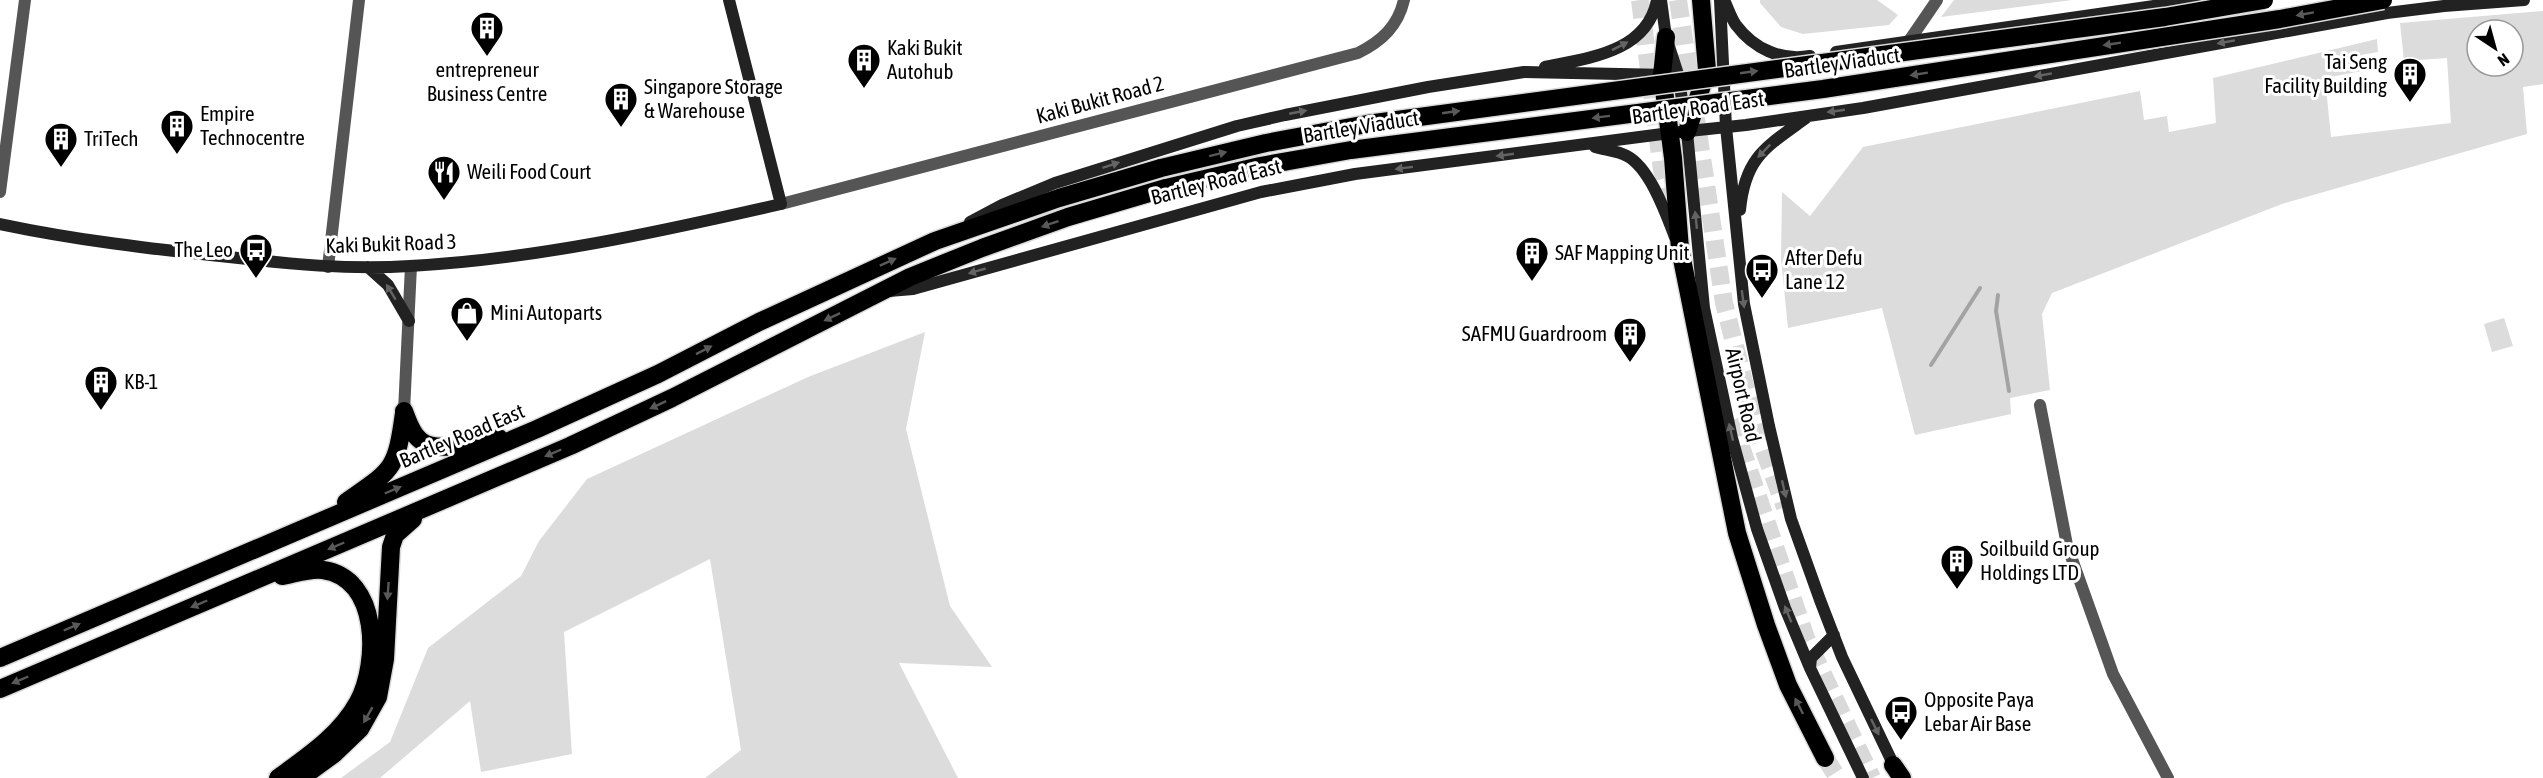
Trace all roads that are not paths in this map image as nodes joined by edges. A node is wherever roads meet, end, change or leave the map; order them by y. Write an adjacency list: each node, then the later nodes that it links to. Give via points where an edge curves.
1 (25, 0): 28 (street)
2 (359, 0): 35 (street)
3 (729, 0): 29 (main road)
4 (1404, 0): 29 (street, Kaki Bukit Road 2, via 1386,35 1358,52)
5 (1659, 0): 15 (main road); 20 (main road, one-way to 5, via 1590,58 1626,43 1648,25)
6 (1701, 0): 19 (highway)
7 (1722, 0): 17 (main road, via 1736,26 1764,50 1785,57 1802,58); 19 (main road, Airport Road)
8 (1937, 0): 14 (street)
9 (2195, 0): 13 (main road)
10 (2264, 0): 26 (highway, Bartley Viaduct, one-way to 10, bridge, via 1366,124 2165,17)
11 (2383, 0): 27 (highway, Bartley Viaduct, one-way to 27, bridge, via 1822,89 1351,150)
12 (2524, 0): 18 (main road, Bartley Road East, one-way to 18, via 2387,13)
13 (2136, 9): 16 (main road); 18 (main road, via 2149,22 2151,32 2150,42)
14 (1923, 20): 16 (street); 17 (street)
15 (1666, 37): 21 (highway)
16 (1929, 39): 17 (main road)
17 (1909, 41)
18 (2137, 58): 22 (main road, Bartley Road East, one-way to 22)
19 (1714, 69): 21 (main road, Bartley Road East); 23 (main road, Airport Road); 24 (highway)
20 (1524, 72): 21 (main road, Bartley Road East); 31 (main road, Bartley Road East, one-way to 20, via 1002,205 1055,183 1237,126 1428,87)
21 (1670, 74): 24 (highway)
22 (1810, 115): 23 (main road, Bartley Road East); 32 (main road, one-way to 32, via 1761,152 1742,184)
23 (1726, 127): 24 (main road, Bartley Road East); 32 (main road, Airport Road)
24 (1678, 132): 25 (main road, Bartley Road East); 33 (highway); 47 (main road, Airport Road, one-way to 24, via 1757,529 1732,438 1704,309)
25 (1586, 145): 33 (main road, via 1635,160 1654,188); 37 (main road, Bartley Road East, one-way to 37, via 1355,174 1261,192 913,289)
26 (1161, 168): 31 (highway, Bartley Road East)
27 (1166, 188): 37 (highway, Bartley Road East, one-way to 37, via 982,248)
28 (0, 192)
29 (781, 204): 34 (main road, Kaki Bukit Road 3, via 552,252)
30 (0, 224): 35 (main road, Kaki Bukit Road 3, via 103,243)
31 (935, 241): 41 (highway, Bartley Road East, one-way to 31)
32 (1737, 241): 45 (main road, Airport Road, one-way to 45, via 1744,304 1791,519)
33 (1680, 249): 49 (highway, one-way to 33, via 1788,685 1737,533)
34 (411, 266): 36 (main road, Kaki Bukit Road 3); 38 (street)
35 (328, 267): 36 (main road, Kaki Bukit Road 3)
36 (368, 267): 38 (main road, one-way to 36, via 383,278)
37 (885, 291): 42 (highway, Bartley Road East, one-way to 42, via 672,398)
38 (409, 321): 40 (street)
39 (2040, 405): 54 (street, via 2067,545 2113,674)
40 (404, 411): 41 (highway, via 415,435 430,446 444,448); 43 (highway, via 398,450 386,473)
41 (537, 429): 43 (highway, Bartley Road East, one-way to 41)
42 (429, 507): 44 (highway, Bartley Road East, one-way to 44); 52 (highway, one-way to 52, via 395,535 391,547 385,660 378,697 360,729)
43 (320, 521): 46 (highway, Bartley Road East, one-way to 43)
44 (253, 580): 48 (highway, Bartley Road East, one-way to 48); 51 (highway, via 321,569 336,573 354,585 369,616 369,668 358,701 324,744)
45 (1834, 635): 47 (main road, via 1811,658); 50 (main road, Airport Road, one-way to 50)
46 (0, 658)
47 (1810, 668): 53 (main road, Airport Road)
48 (0, 689)
49 (1825, 758)
50 (1898, 774)
51 (278, 778)
52 (301, 778)
53 (1863, 778)
54 (2168, 778)

